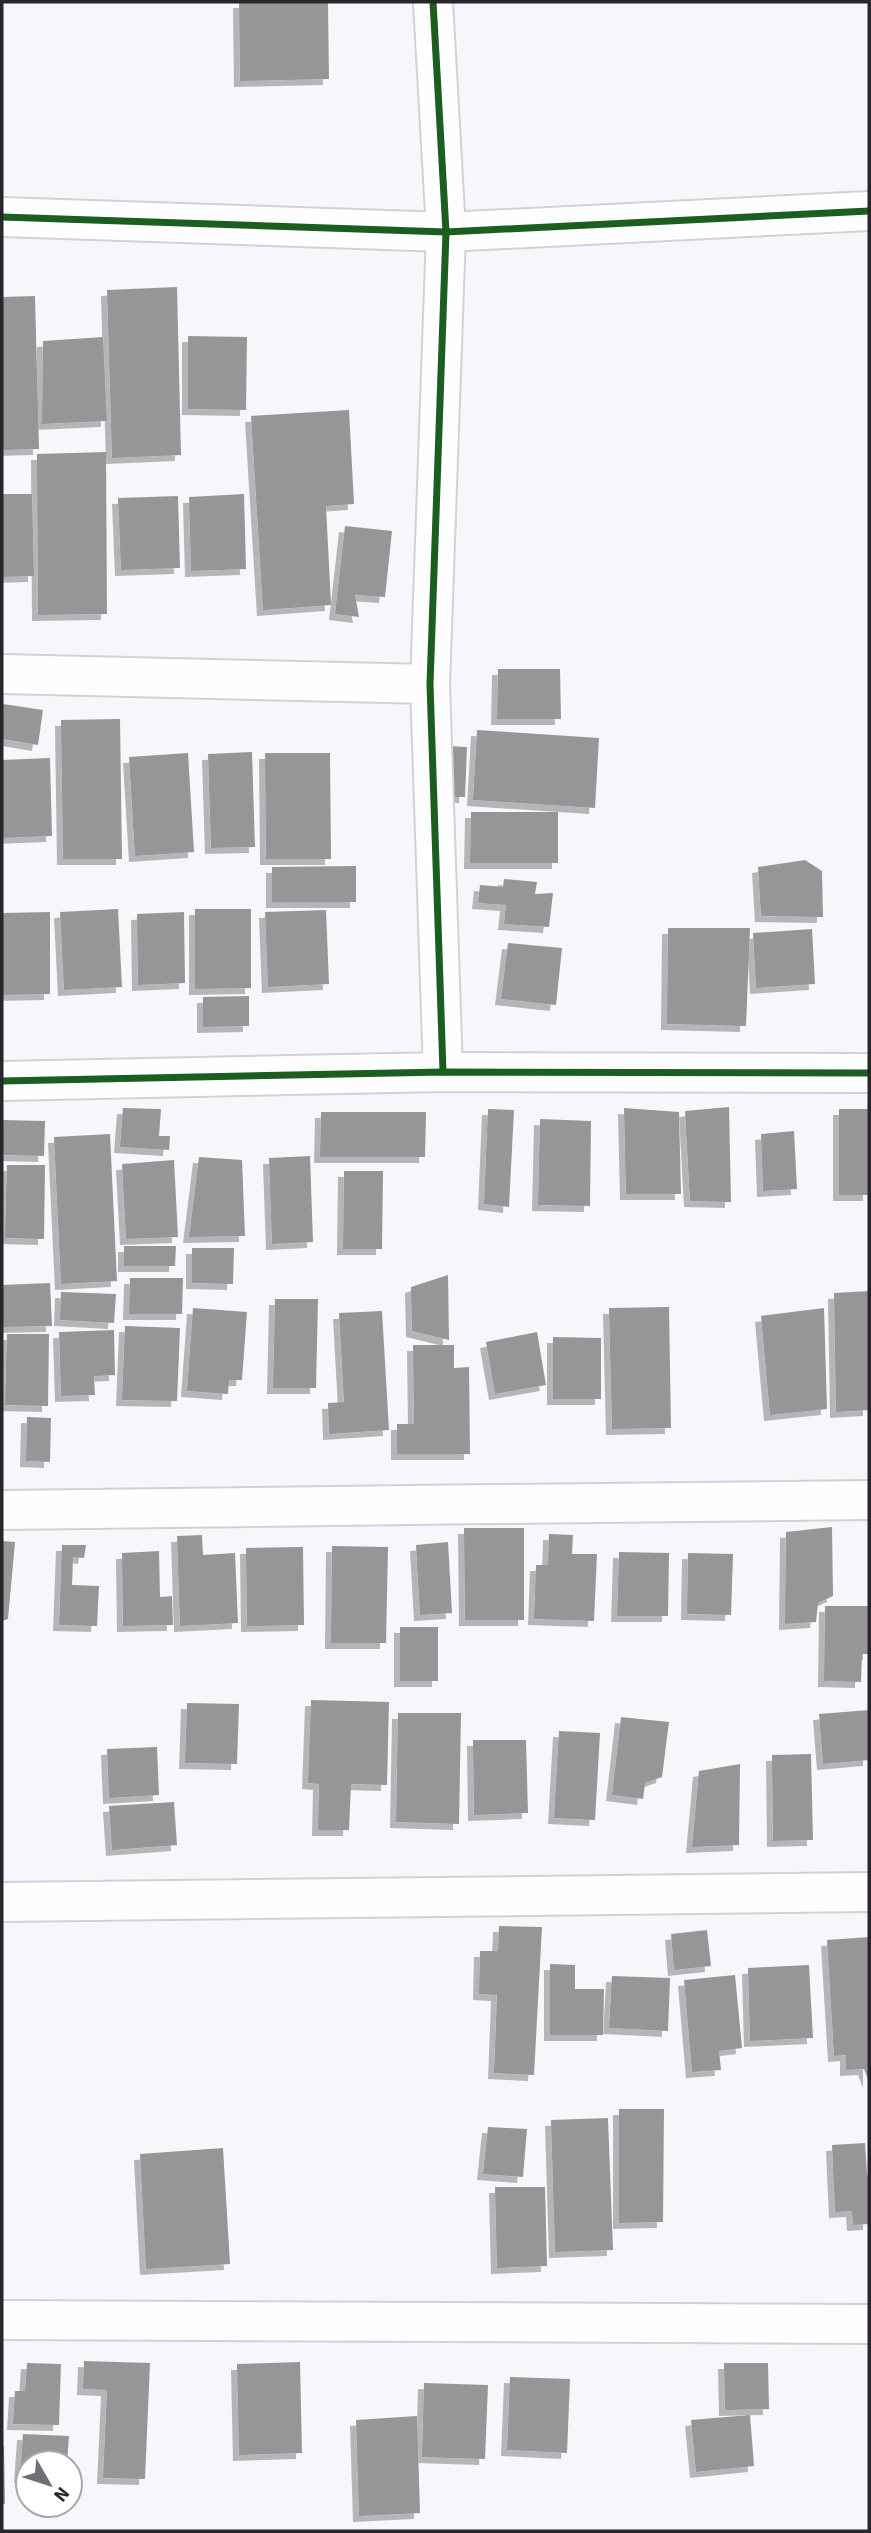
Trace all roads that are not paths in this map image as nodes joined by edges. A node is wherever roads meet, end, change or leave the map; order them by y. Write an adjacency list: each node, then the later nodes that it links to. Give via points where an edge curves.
1 (433, 2): 4 (street)
2 (869, 211): 4 (street)
3 (2, 217): 4 (street)
4 (446, 232): 6 (street)
5 (2, 674): 6 (street)
6 (430, 684): 7 (street)
7 (443, 1072): 8 (street); 9 (street)
8 (869, 1073)
9 (2, 1081)
10 (869, 1500): 11 (street)
11 (2, 1510)
12 (869, 1892): 13 (street)
13 (2, 1902)
14 (2, 2320): 15 (street)
15 (869, 2324)

